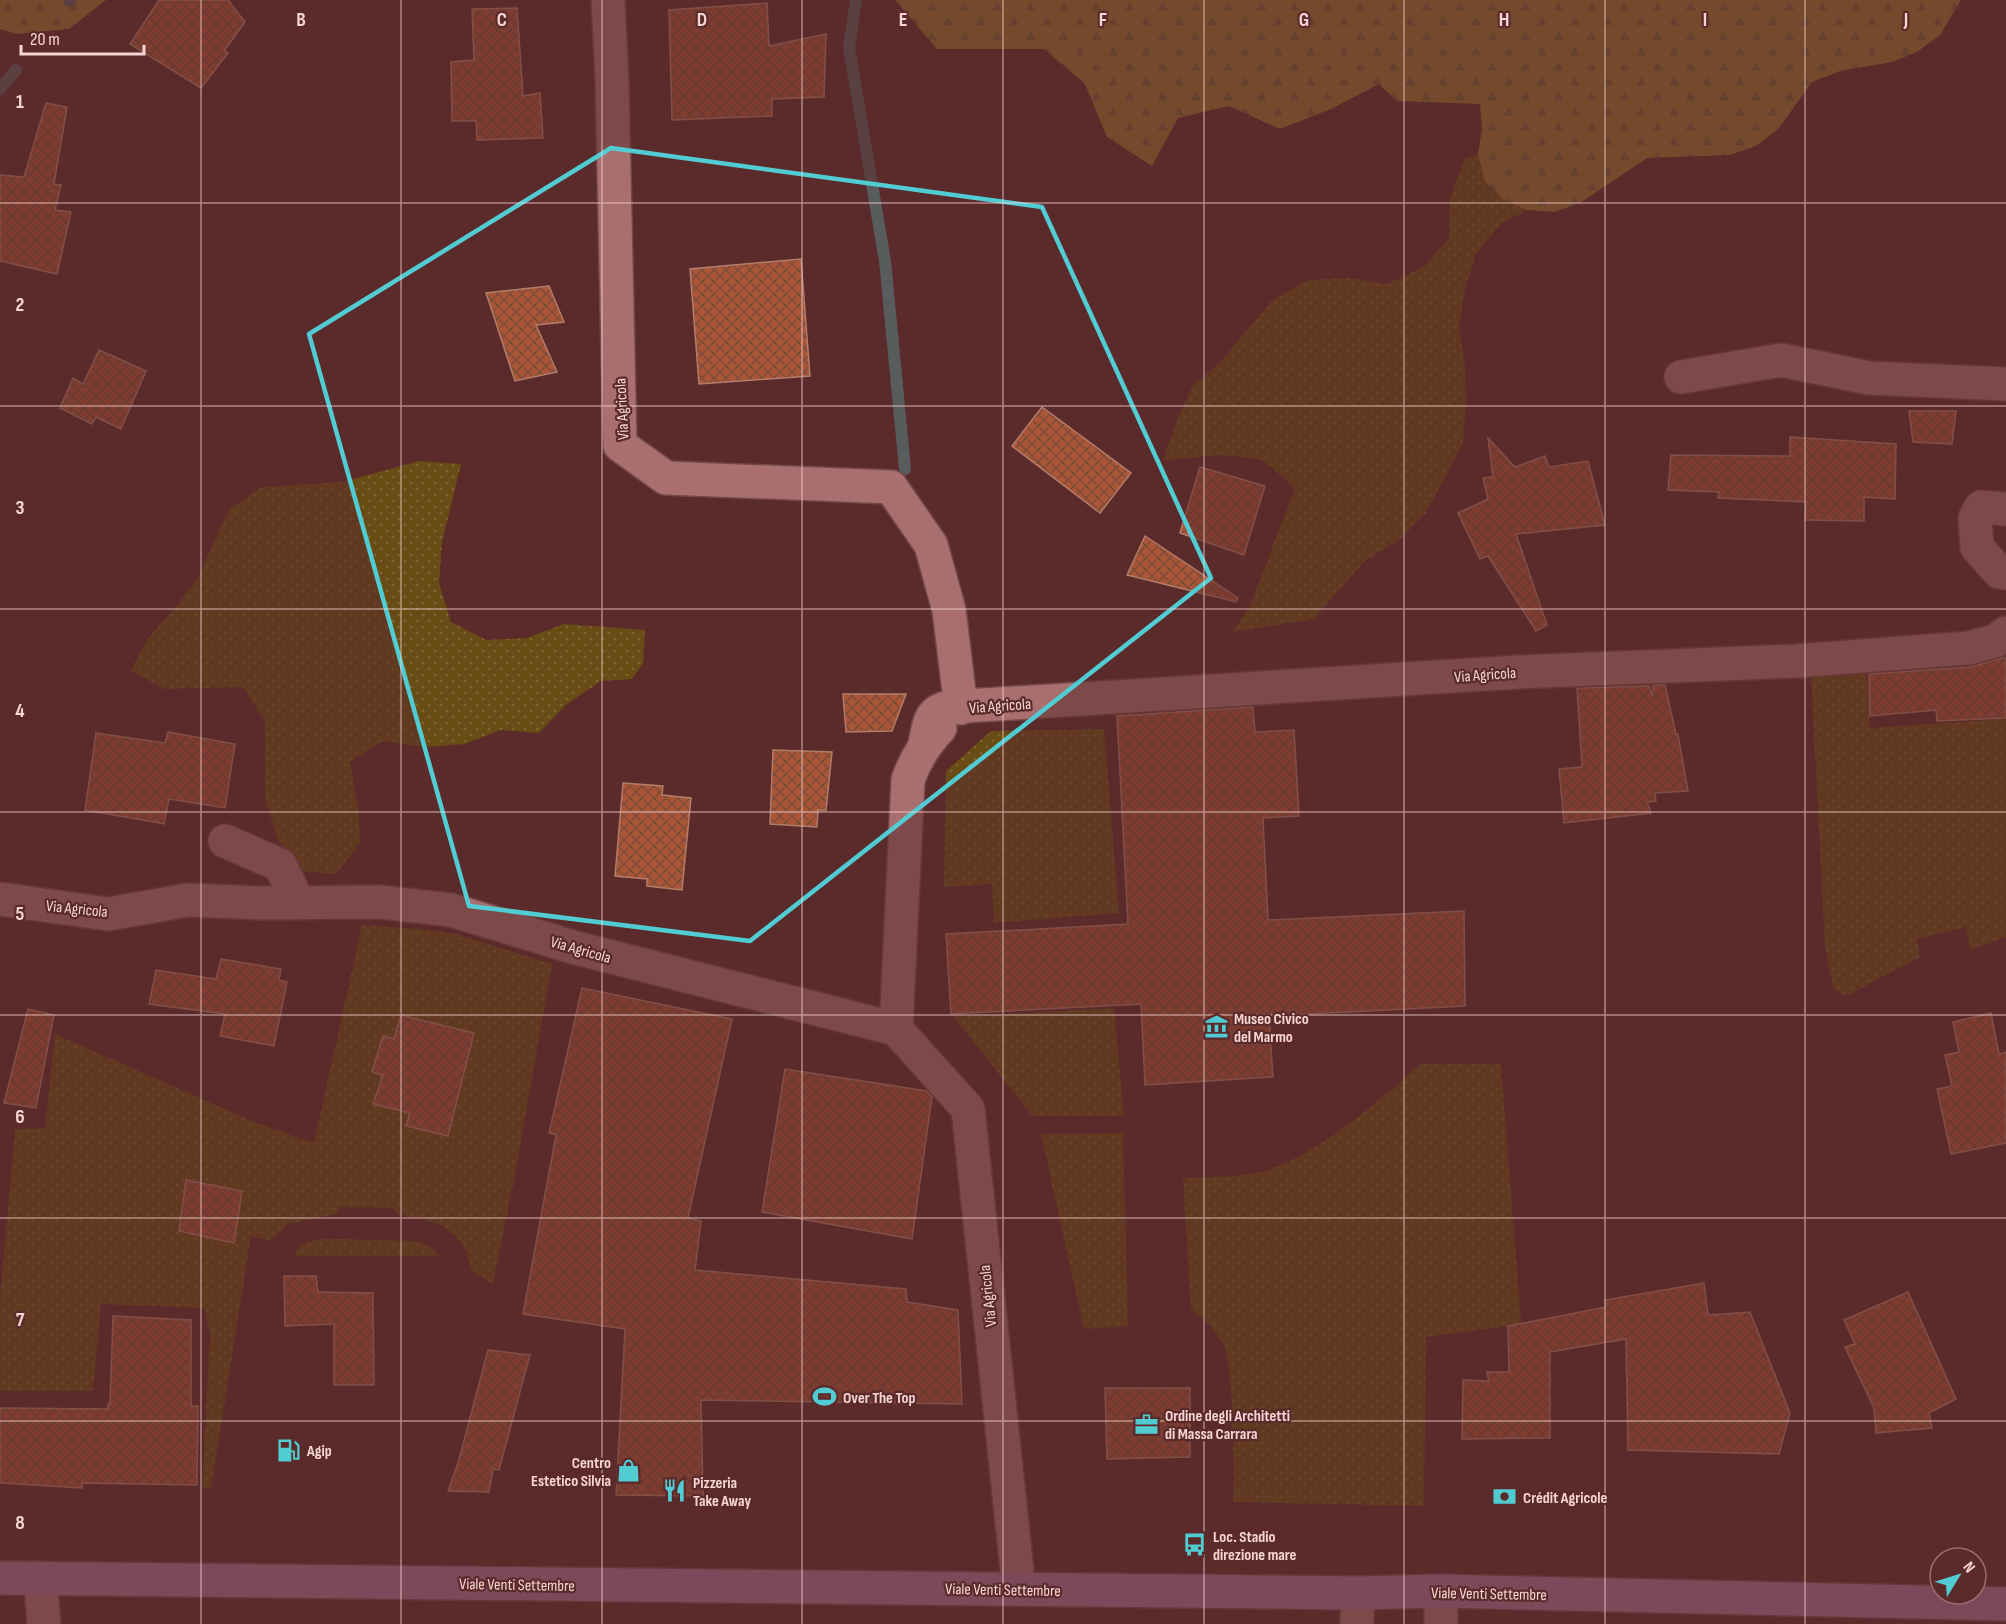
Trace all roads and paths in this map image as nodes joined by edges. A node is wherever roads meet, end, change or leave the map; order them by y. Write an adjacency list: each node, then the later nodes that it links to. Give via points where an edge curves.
1 (608, 0): 7 (street, Via Agricola, via 620,445 666,478 891,487 931,545 949,610)
2 (1681, 377): 3 (street, via 1781,360 1869,378)
3 (2006, 384)
4 (2006, 509): 5 (street, via 1981,507 1976,518 1977,548 1999,572)
5 (2006, 573)
6 (2006, 633): 7 (street, Via Agricola, via 1995,641 1969,648 1796,661 1519,672)
7 (961, 708): 11 (street, Via Agricola, via 941,708 931,718 925,744 908,780)
8 (225, 841): 10 (street, via 280,865)
9 (0, 898): 10 (street, Via Agricola, via 108,914 188,900)
10 (298, 902): 11 (street, Via Agricola, via 380,902 451,910 576,948)
11 (896, 1029): 14 (street, Via Agricola, via 968,1109)
12 (0, 1578): 13 (main road, Viale Venti Settembre)
13 (40, 1578): 14 (main road, Viale Venti Settembre); 18 (street)
14 (1019, 1589): 17 (main road, Viale Venti Settembre)
15 (1441, 1591): 16 (main road, Viale Venti Settembre); 17 (main road, Viale Venti Settembre); 19 (street)
16 (2006, 1604)
17 (1357, 1609)
18 (44, 1624)
19 (1441, 1624)

